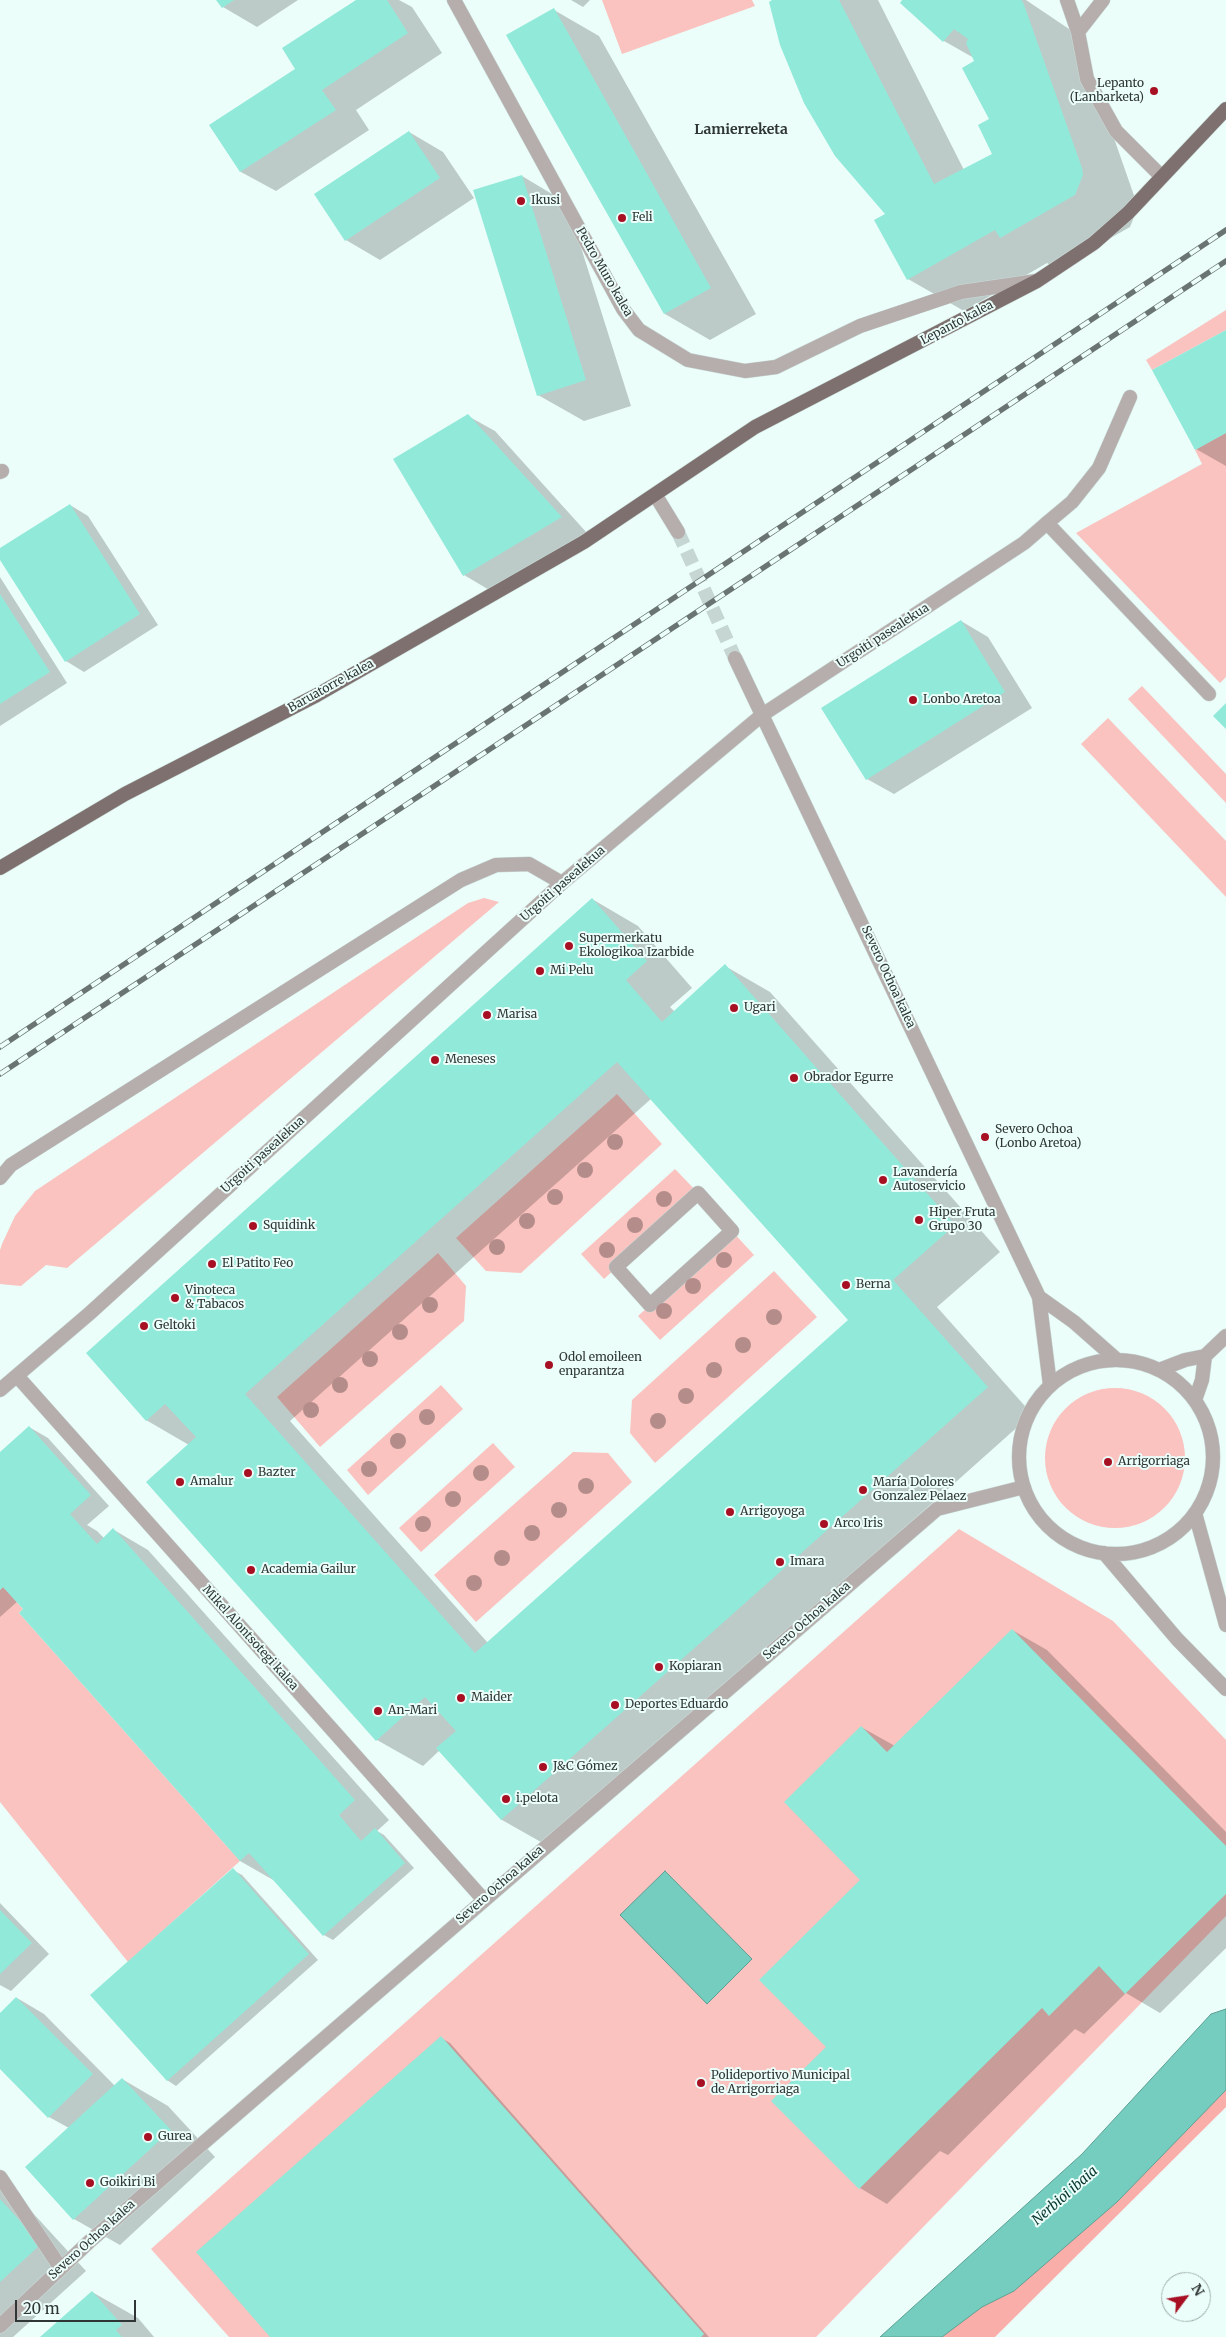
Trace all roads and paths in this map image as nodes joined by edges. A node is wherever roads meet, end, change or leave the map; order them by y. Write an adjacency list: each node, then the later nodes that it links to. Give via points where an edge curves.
1 (454, 0): 7 (street, Pedro Muro kalea, via 623,309 639,330 688,360 745,371 776,367 860,326 961,292)
2 (1067, 0): 4 (street)
3 (1103, 0): 4 (street)
4 (1078, 32): 6 (street, via 1087,79 1116,131)
5 (1226, 109): 6 (main road, Lepanto kalea)
6 (1161, 176): 7 (main road, Lepanto kalea, via 1128,213 1094,243)
7 (1037, 281): 9 (main road, Lepanto kalea, via 755,427)
8 (1130, 398): 10 (street, Urgoiti pasealekua, via 1099,468 1072,502)
9 (656, 496): 11 (street); 15 (main road, Baruatorre kalea, via 584,542 325,691 125,794)
10 (1047, 524): 13 (street); 14 (street, Urgoiti pasealekua, via 1024,543)
11 (678, 532)
12 (735, 658): 14 (street, Severo Ochoa kalea)
13 (1209, 694)
14 (762, 716): 16 (street, Urgoiti pasealekua); 19 (street, Severo Ochoa kalea)
15 (0, 868)
16 (562, 883): 17 (street, via 529,864 496,865 461,880 11,1165); 24 (street, Urgoiti pasealekua)
17 (0, 1178)
18 (698, 1193): 18 (street, via 616,1267 650,1305 732,1231)
19 (1039, 1297): 22 (street, Severo Ochoa kalea, via 1074,1322); 25 (street, Severo Ochoa kalea)
20 (1226, 1336): 21 (street)
21 (1205, 1356): 23 (street); 27 (street)
22 (1116, 1360): 23 (street, via 1138,1362); 25 (street, via 1094,1362 1073,1370)
23 (1160, 1370): 27 (street, via 1178,1382)
24 (18, 1377): 26 (street, Urgoiti pasealekua); 33 (street, Mikel Alontsotegi kalea)
25 (1050, 1386): 28 (street, via 1033,1407 1022,1432 1020,1460)
26 (0, 1390)
27 (1195, 1400): 29 (street, via 1207,1421 1213,1444 1213,1469 1207,1492)
28 (1024, 1487): 30 (street, via 1036,1512 1055,1532 1078,1546); 33 (street, Severo Ochoa kalea, via 937,1510)
29 (1195, 1513): 30 (street, via 1178,1532 1155,1546 1130,1553); 31 (street)
30 (1104, 1553): 32 (street, via 1177,1639)
31 (1226, 1625)
32 (1226, 1689)
33 (483, 1899): 35 (street, Severo Ochoa kalea)
34 (0, 2177): 35 (street)
35 (60, 2267): 36 (street, Severo Ochoa kalea)
36 (0, 2326)

